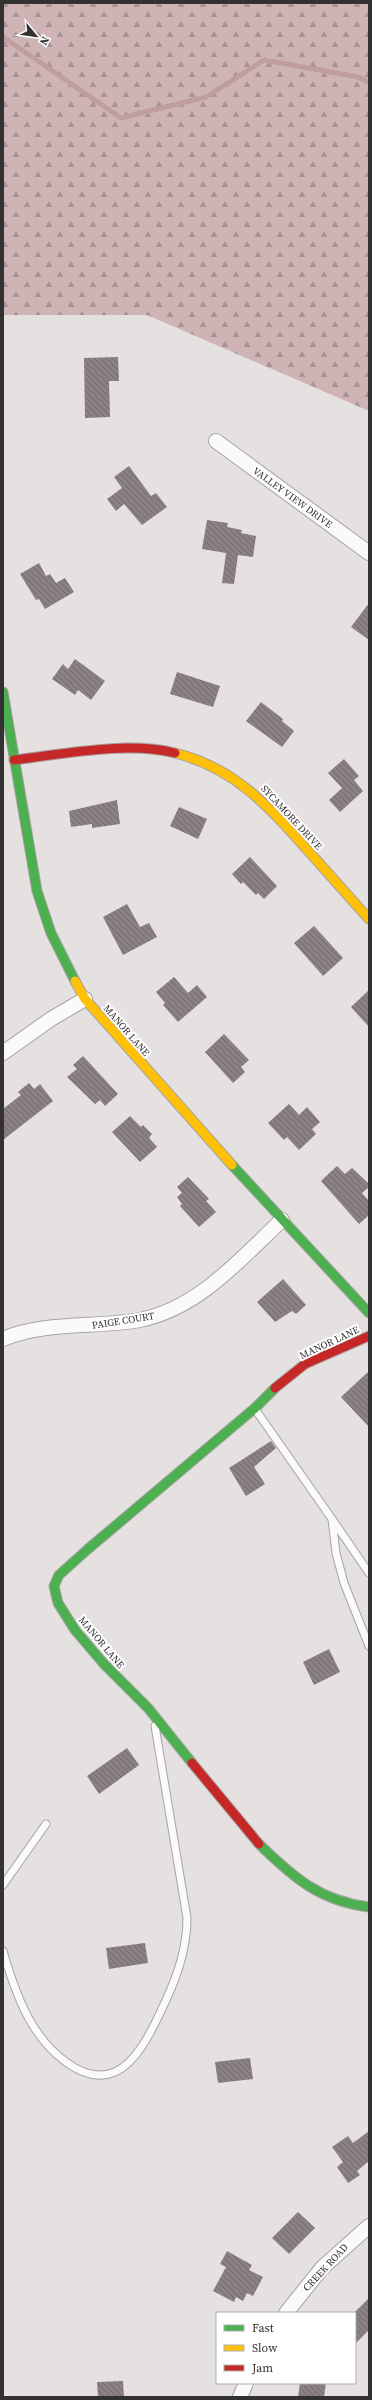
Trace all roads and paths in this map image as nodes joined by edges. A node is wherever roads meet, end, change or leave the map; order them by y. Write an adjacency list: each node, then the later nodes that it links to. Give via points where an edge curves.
1 (216, 441): 2 (street, VALLEY VIEW DRIVE)
2 (369, 553)
3 (3, 692): 4 (street, MANOR LANE)
4 (14, 760): 5 (street, SYCAMORE DRIVE, via 106,750 144,749 177,753 219,768 243,782 266,803); 6 (street, MANOR LANE, via 36,891 64,962)
5 (369, 919)
6 (85, 999): 7 (street); 8 (street, MANOR LANE)
7 (3, 1053)
8 (282, 1220): 9 (street, MANOR LANE); 11 (street, PAIGE COURT, via 208,1288 175,1309 140,1320 42,1328 16,1333)
9 (369, 1313)
10 (369, 1336): 12 (street, MANOR LANE, via 305,1364 286,1378)
11 (3, 1339)
12 (255, 1408): 13 (lane); 16 (street, MANOR LANE, via 88,1549 59,1575 54,1586 58,1603 76,1630 104,1664)
13 (332, 1519): 14 (lane); 15 (lane, via 336,1553 344,1583)
14 (369, 1573)
15 (369, 1646)
16 (148, 1708): 19 (street, MANOR LANE, via 252,1838 274,1859 327,1897 345,1904); 20 (lane, via 157,1733 187,1918 183,1958 172,1990 156,2021 137,2051 116,2072 105,2075 88,2073 71,2065 49,2047 31,2023)
17 (46, 1824): 18 (lane)
18 (3, 1885)
19 (369, 1908)
20 (3, 1951)
21 (369, 2226): 22 (street, CREEK ROAD, via 322,2268)
22 (287, 2312)
23 (246, 2384): 24 (street)
24 (240, 2397)

